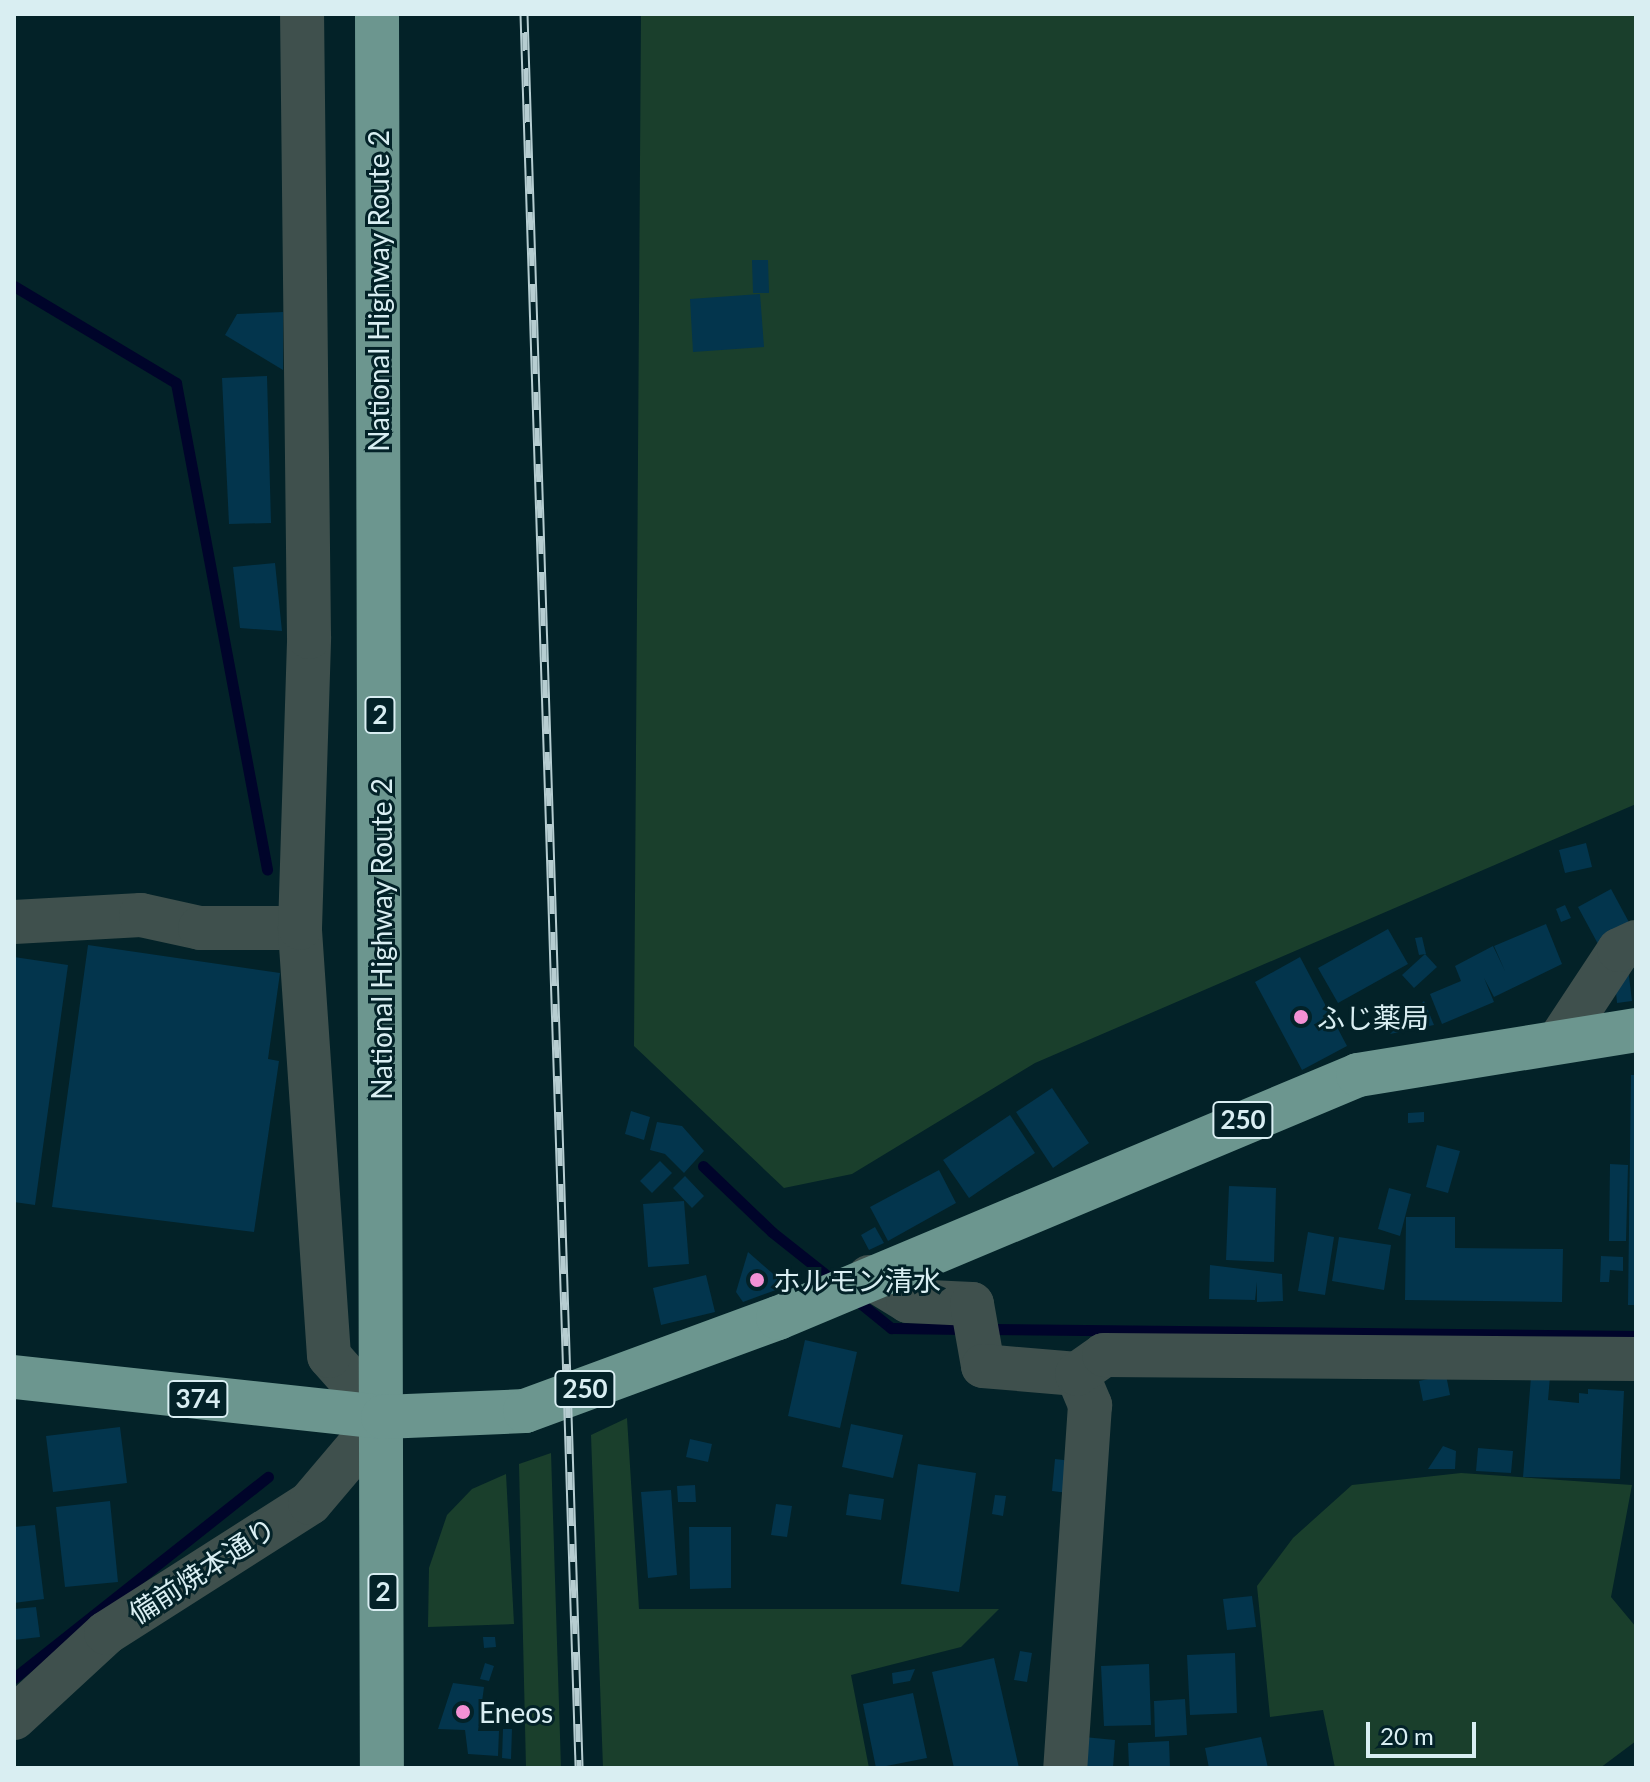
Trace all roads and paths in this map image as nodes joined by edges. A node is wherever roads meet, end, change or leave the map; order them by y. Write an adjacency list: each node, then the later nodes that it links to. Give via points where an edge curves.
1 (302, 14): 4 (street, via 309,637)
2 (377, 14): 12 (highway, National Highway Route 2 / 2)
3 (14, 922): 4 (street, via 141,915 200,928)
4 (300, 928): 12 (street, via 329,1356)
5 (1636, 942): 7 (street, via 1619,950)
6 (1636, 1030): 7 (highway, 250)
7 (1559, 1041): 8 (highway, 250, via 1358,1075)
8 (869, 1277): 10 (street, via 908,1301 972,1304 983,1366); 12 (highway, 250, via 778,1318 525,1411)
9 (1636, 1359): 10 (street, via 1104,1355)
10 (1077, 1374): 15 (street, via 1090,1405)
11 (14, 1377): 12 (highway, 374)
12 (383, 1417): 13 (street, 備前焼本通り, via 310,1503 106,1633); 14 (highway, National Highway Route 2 / 2)
13 (14, 1718)
14 (382, 1768)
15 (1065, 1768)

